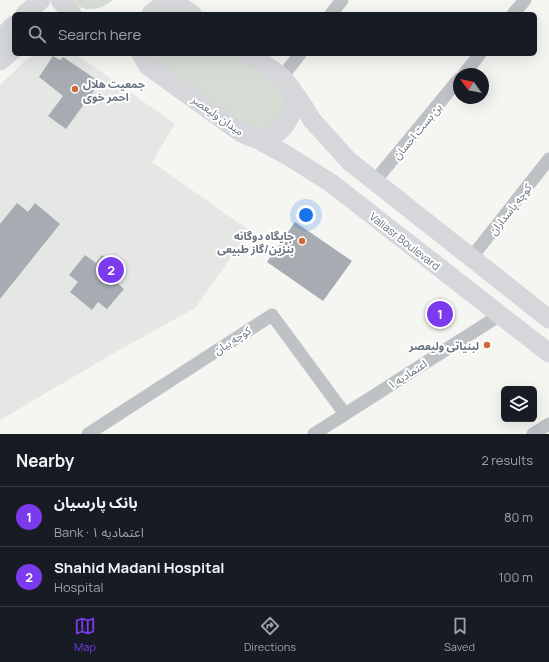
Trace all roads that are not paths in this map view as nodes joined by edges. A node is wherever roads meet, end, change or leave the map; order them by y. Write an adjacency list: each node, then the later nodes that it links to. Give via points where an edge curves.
1 (28, 0): 7 (main road)
2 (41, 0): 8 (main road)
3 (60, 0): 9 (main road)
4 (342, 0): 11 (street)
5 (525, 0): 12 (street)
6 (179, 4): 10 (main road, via 160,6)
7 (25, 12)
8 (26, 12)
9 (70, 12)
10 (153, 12)
11 (333, 12)
12 (515, 12)
13 (12, 27): 14 (main road)
14 (0, 39)
15 (12, 51): 20 (main road)
16 (133, 56): 21 (main road, میدان ولیعصر)
17 (252, 56): 23 (main road)
18 (299, 56): 23 (street)
19 (478, 56): 22 (street)
20 (0, 60)
21 (144, 60): 26 (main road, میدان ولیعصر, via 237,130)
22 (469, 68)
23 (286, 82): 25 (main road); 26 (main road, میدان ولیعصر, via 294,99 290,117 284,127 274,135)
24 (453, 86): 29 (street, بن بست احسان)
25 (310, 119): 27 (main road, via 289,134 284,145); 29 (main road, via 349,161)
26 (255, 138): 27 (main road, Valiasr Boulevard)
27 (285, 154): 31 (main road, Valiasr Boulevard, via 331,183)
28 (549, 159): 30 (street, کوچه پاسداران)
29 (374, 182): 30 (main road)
30 (471, 258): 32 (main road)
31 (500, 315): 33 (main road, Valiasr Boulevard); 34 (street, اعتمادیه ۱)
32 (549, 319)
33 (549, 353)
34 (345, 414): 36 (street, کوچه بیان, via 272,315); 37 (street, اعتمادیه ۱)
35 (549, 424): 38 (street)
36 (88, 434)
37 (314, 434)
38 (533, 434)

